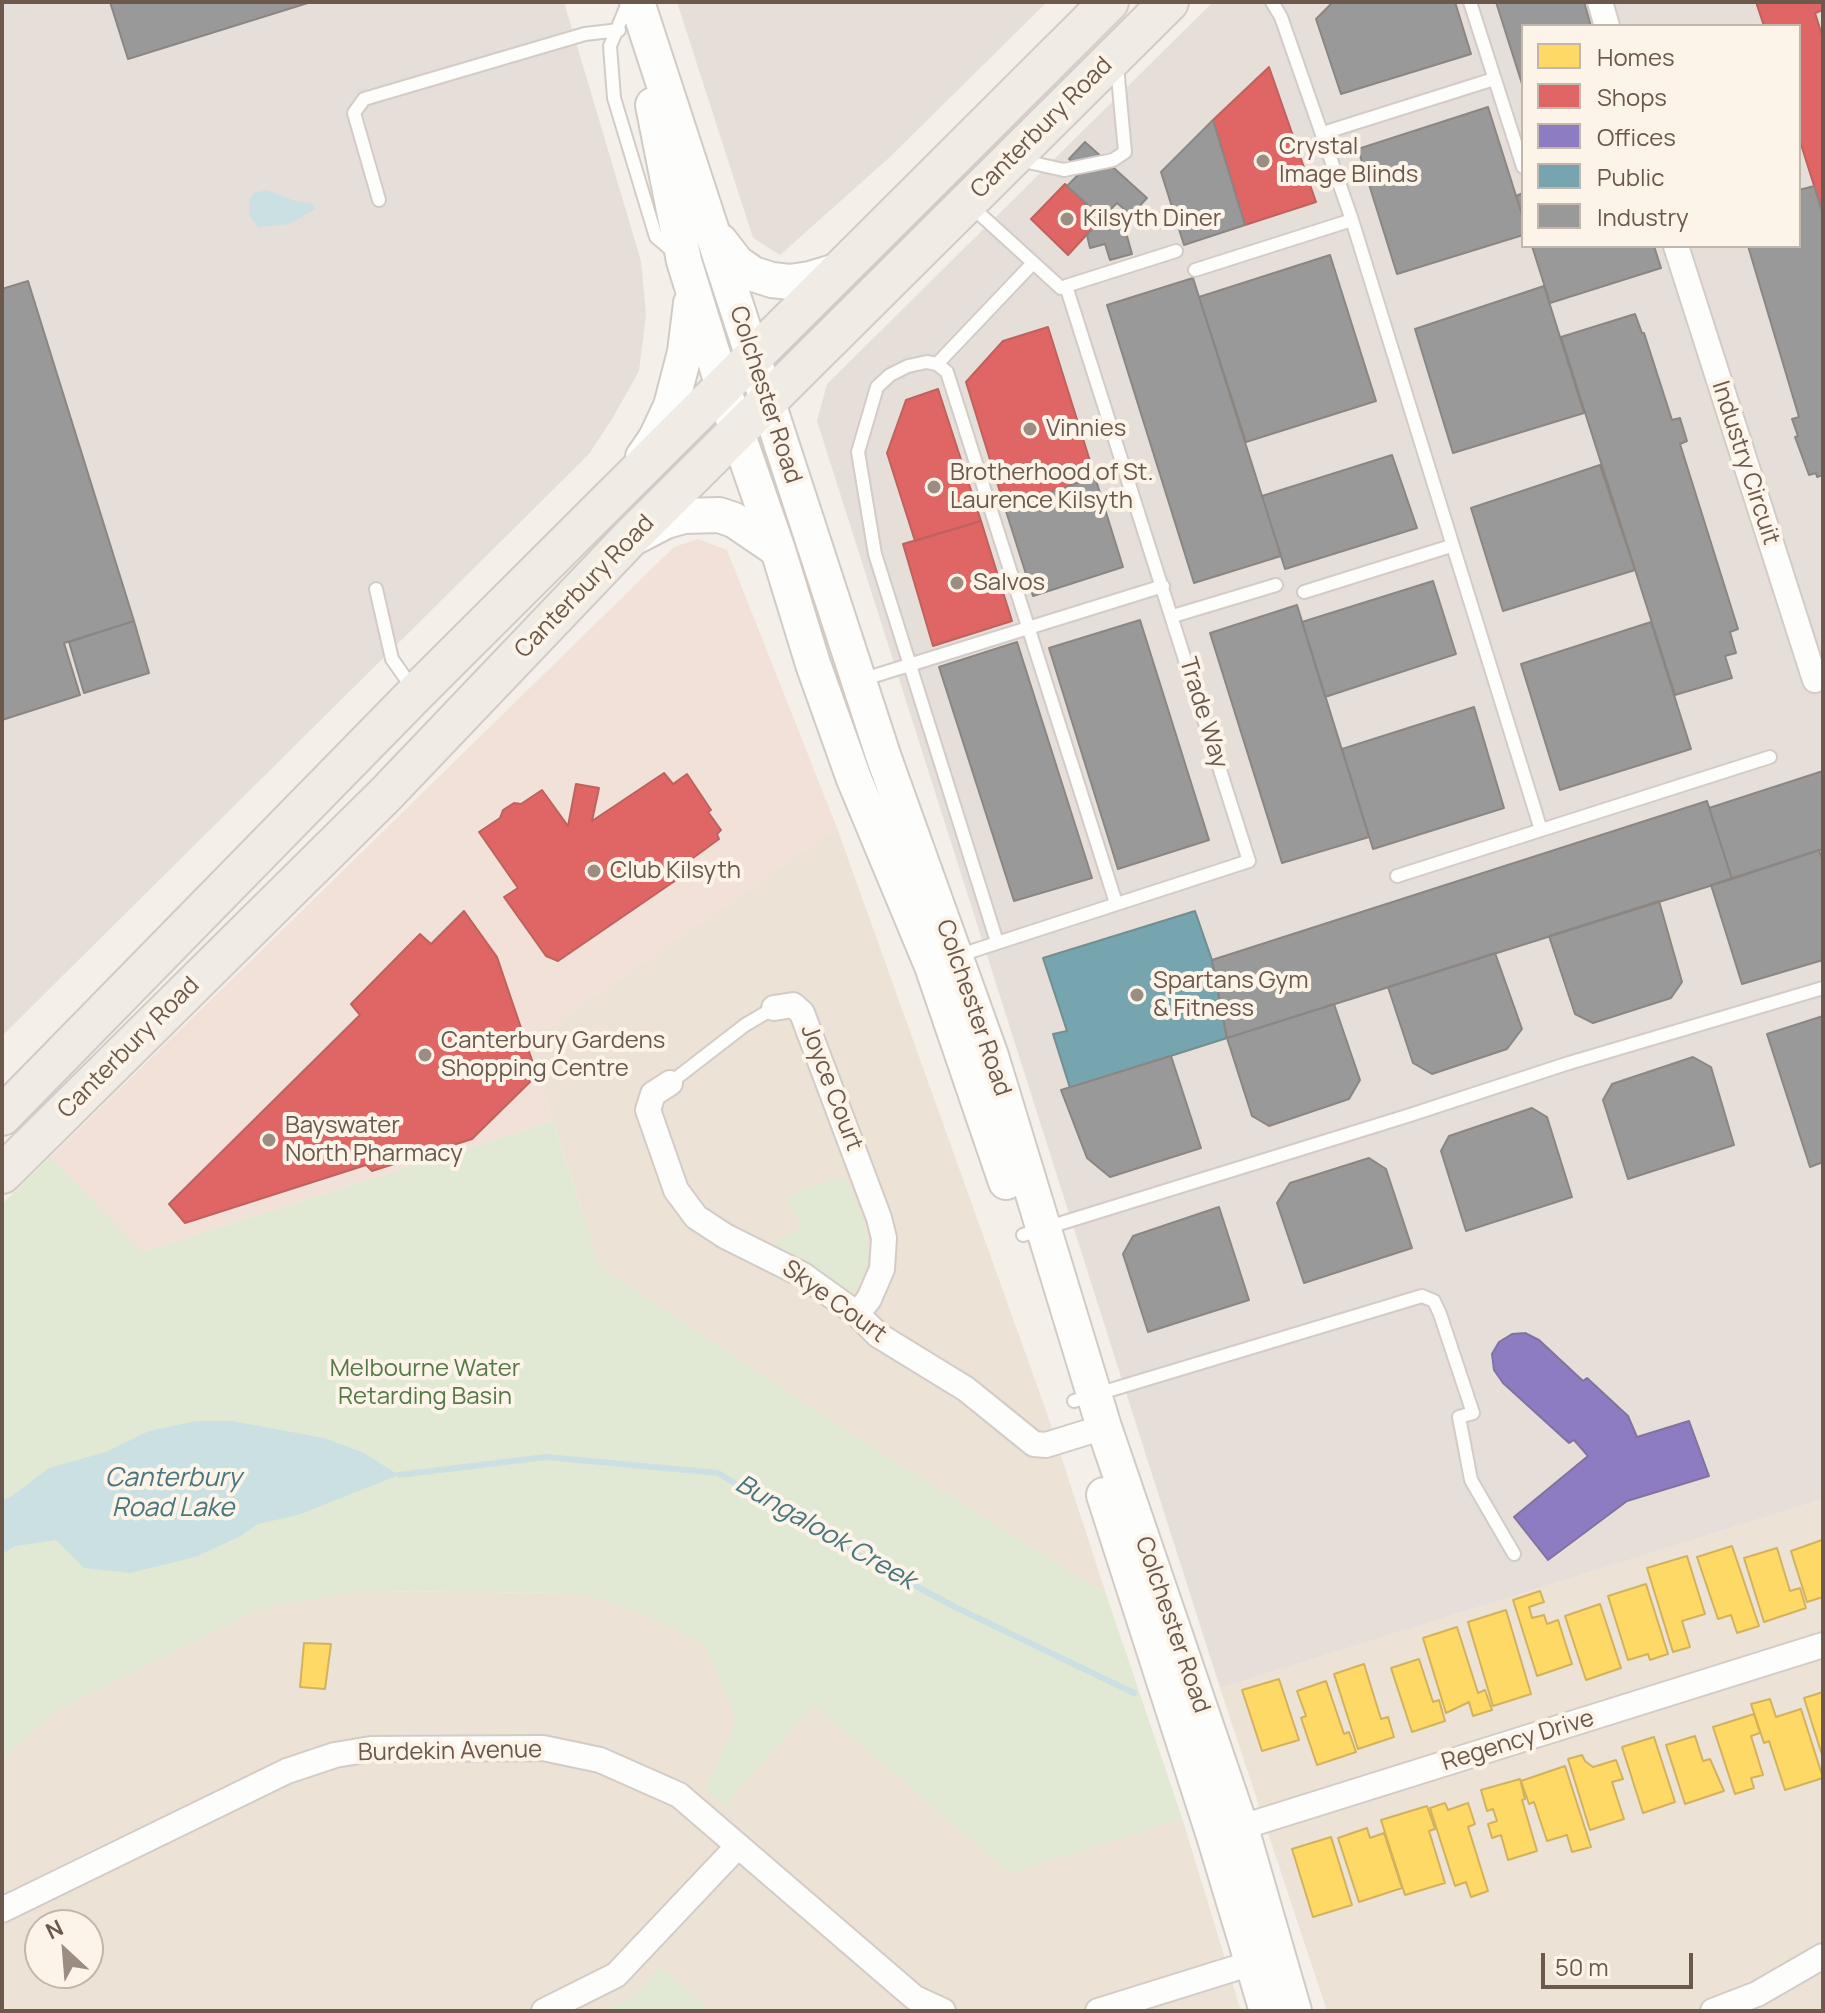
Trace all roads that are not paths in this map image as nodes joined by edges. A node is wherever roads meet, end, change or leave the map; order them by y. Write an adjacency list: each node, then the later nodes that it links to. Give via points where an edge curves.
1 (1109, 2): 20 (main road, Canterbury Road)
2 (1169, 2): 8 (main road, Canterbury Road)
3 (1272, 2): 10 (lane)
4 (1470, 2): 9 (lane)
5 (1600, 2): 7 (street)
6 (631, 11): 13 (lane, via 585,34 364,99 354,113); 16 (main road, Colchester Road); 22 (main road, Colchester Road)
7 (1606, 24)
8 (1116, 55): 11 (main road, Canterbury Road); 11 (lane, via 1125,152 1113,160 1064,170)
9 (1494, 79): 10 (lane); 12 (lane)
10 (1323, 133): 15 (lane)
11 (1011, 159): 14 (main road, Canterbury Road)
12 (1521, 161)
13 (379, 200)
14 (967, 203): 19 (lane); 27 (main road, Canterbury Road)
15 (1352, 220): 21 (lane); 31 (lane)
16 (714, 234): 20 (main road, via 737,263 772,280 790,282); 24 (main road, Colchester Road)
17 (1677, 248): 41 (street, Industry Circuit)
18 (1176, 251): 23 (lane)
19 (1033, 263): 23 (lane, via 1061,288); 25 (lane)
20 (840, 270): 24 (main road, Canterbury Road)
21 (1195, 270)
22 (688, 276): 26 (main road, Colchester Road); 29 (main road, via 685,352 671,406)
23 (1066, 286): 34 (lane, Trade Way)
24 (752, 357): 26 (main road, Canterbury Road); 27 (main road, Colchester Road)
25 (937, 364): 38 (lane, via 947,372); 39 (lane, via 908,366 877,387 858,452 875,554)
26 (723, 388): 28 (main road, Colchester Road); 29 (main road, Canterbury Road)
27 (767, 402): 28 (main road, Canterbury Road); 40 (main road, Colchester Road)
28 (737, 432): 30 (main road, Canterbury Road); 32 (main road, Colchester Road)
29 (628, 480): 42 (main road, Canterbury Road)
30 (629, 539): 32 (main road, via 666,521 698,514 734,520); 43 (main road, Canterbury Road)
31 (1451, 546): 36 (lane); 45 (lane)
32 (778, 550): 49 (main road, Colchester Road, via 854,779)
33 (1276, 585): 37 (lane)
34 (1163, 586): 37 (lane, Trade Way); 38 (lane)
35 (376, 589): 42 (lane)
36 (1304, 592)
37 (1173, 616): 47 (lane, Trade Way, via 1249,861)
38 (1029, 627): 39 (lane); 47 (lane)
39 (909, 665): 40 (lane); 48 (lane)
40 (859, 680): 49 (main road, Colchester Road)
41 (1815, 680)
42 (404, 705): 43 (main road); 50 (main road, Canterbury Road)
43 (439, 739): 52 (main road, Canterbury Road)
44 (1770, 757): 45 (lane)
45 (1541, 830): 46 (lane)
46 (1397, 876)
47 (1116, 903): 48 (lane, Trade Way)
48 (997, 942): 49 (lane, Trade Way)
49 (944, 961): 57 (main road, Colchester Road, via 991,1056)
50 (150, 967): 52 (street); 55 (main road, Canterbury Road)
51 (1823, 988): 57 (lane)
52 (178, 999): 56 (main road, Canterbury Road)
53 (786, 1009): 54 (lane, Joyce Court, via 735,1033); 58 (street, Joyce Court, via 873,1198 884,1238 882,1269)
54 (670, 1083): 58 (street, Skye Court, via 653,1094 648,1110 685,1205 725,1236 803,1275)
55 (2, 1116)
56 (2, 1174)
57 (1033, 1232): 59 (main road, Colchester Road)
58 (857, 1314): 59 (street, Skye Court, via 878,1335 966,1389 1034,1444 1046,1445)
59 (1089, 1414): 60 (lane, via 1422,1296 1434,1301 1440,1314 1473,1413 1459,1417 1471,1480); 62 (main road, Colchester Road)
60 (1514, 1554)
61 (1823, 1645): 62 (street, Regency Drive)
62 (1227, 1832): 66 (main road, Colchester Road)
63 (738, 1846): 64 (street, Burdekin Avenue, via 679,1795 600,1760 543,1748 371,1749 287,1771); 67 (street, via 616,1975); 68 (street, Burdekin Avenue, via 915,1998)
64 (2, 1910)
65 (1823, 1956): 72 (street, via 1757,1994)
66 (1265, 1960): 69 (street); 70 (main road, Colchester Road); 71 (main road, Colchester Road)
67 (544, 2011)
68 (943, 2011)
69 (1098, 2011)
70 (1267, 2011)
71 (1294, 2011)
72 (1713, 2011)

